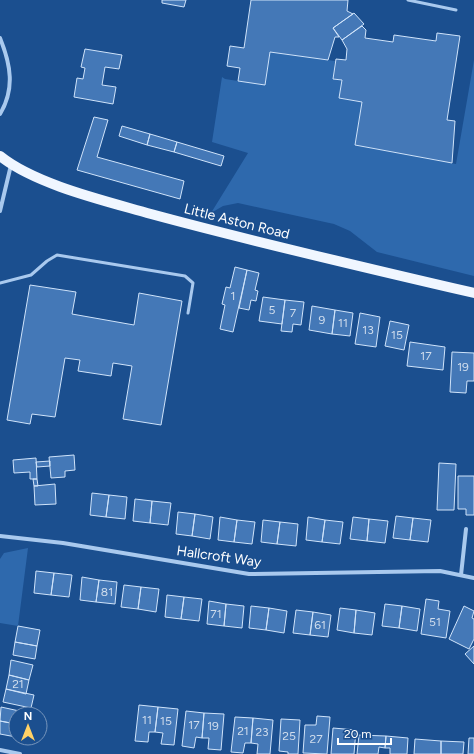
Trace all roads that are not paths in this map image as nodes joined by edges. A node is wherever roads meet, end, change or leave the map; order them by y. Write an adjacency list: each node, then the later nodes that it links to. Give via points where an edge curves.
1 (408, 0): 2 (lane)
2 (456, 10)
3 (0, 38): 4 (street, via 11,71 11,84 8,98)
4 (0, 114)
5 (0, 156): 6 (main road, Little Aston Road)
6 (11, 165): 7 (street); 9 (main road, Little Aston Road, via 96,198 361,267)
7 (0, 211)
8 (0, 284): 10 (lane, via 31,275 57,255 185,276 192,283)
9 (474, 293)
10 (188, 313)
11 (466, 529): 13 (street)
12 (0, 536): 13 (street, Hallcroft Way, via 63,543 249,574 440,571)
13 (461, 575): 14 (street, Hallcroft Way)
14 (474, 578)
15 (0, 750): 16 (street)
16 (20, 754)

